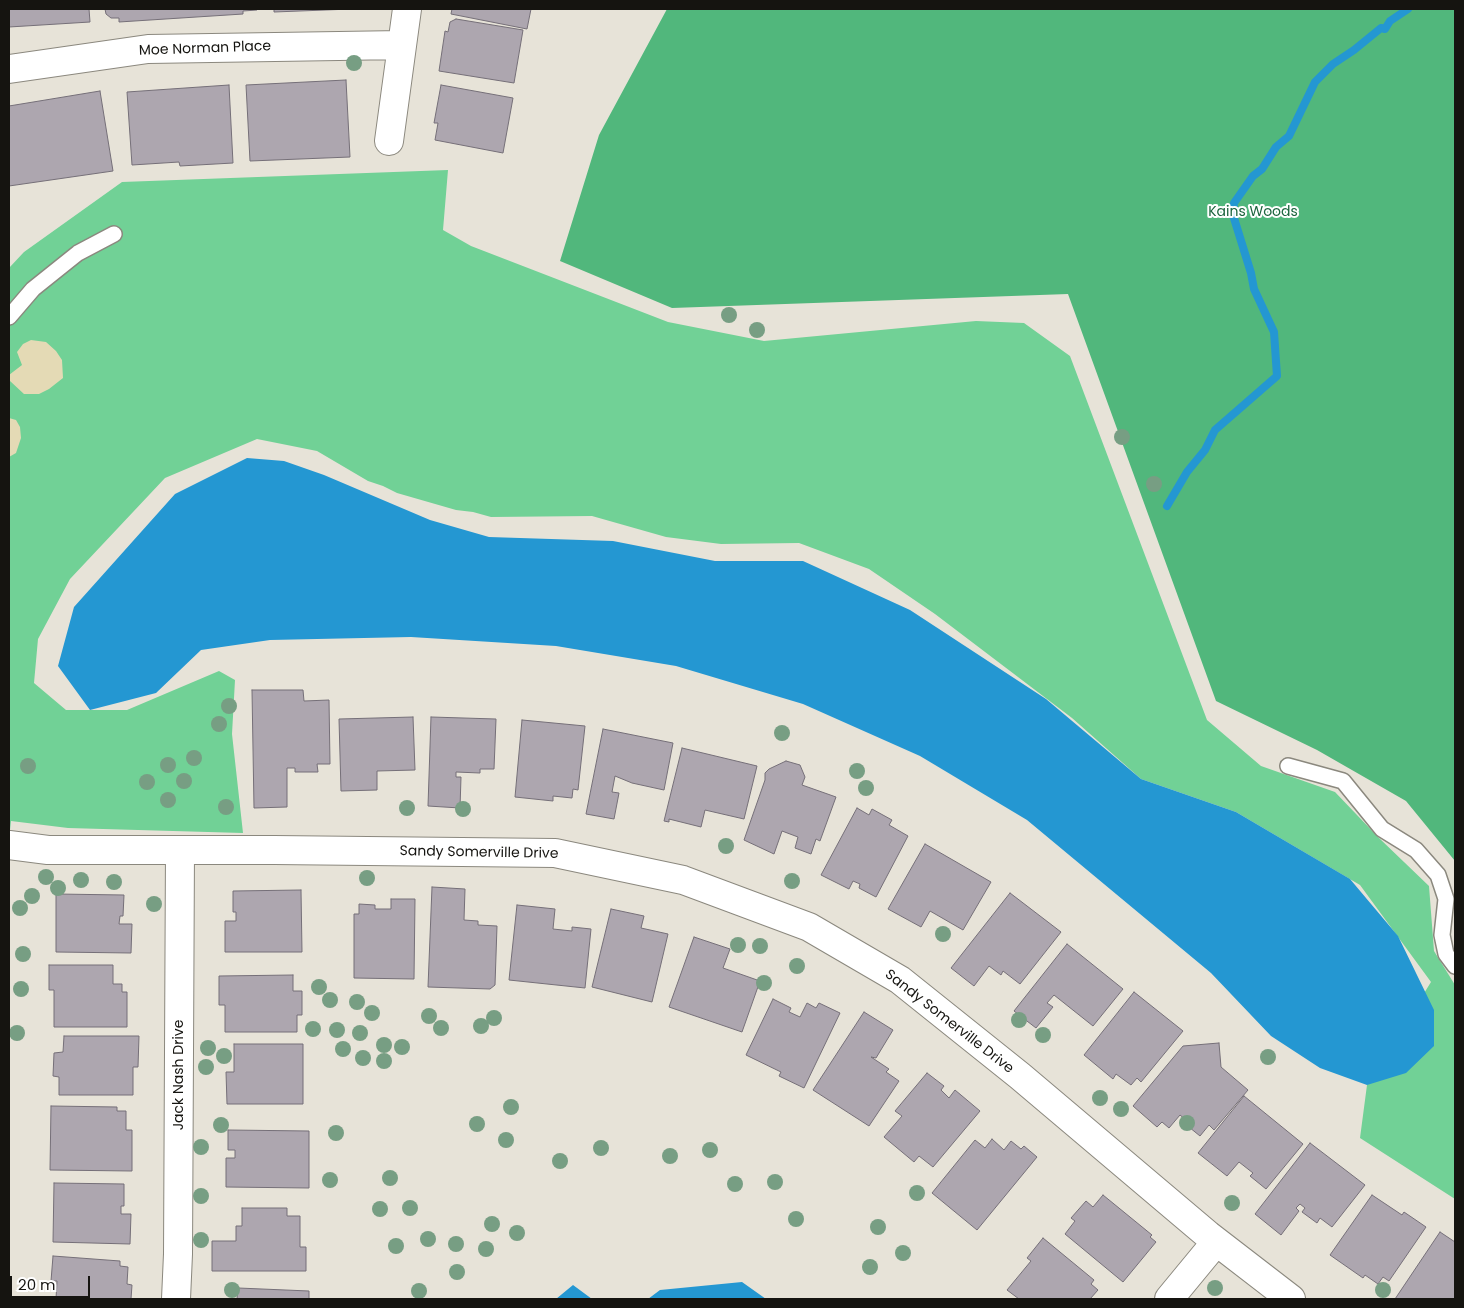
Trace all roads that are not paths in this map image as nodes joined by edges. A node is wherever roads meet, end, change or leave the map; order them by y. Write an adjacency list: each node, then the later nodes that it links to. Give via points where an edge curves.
1 (407, 9): 2 (street)
2 (402, 45): 3 (street, Moe Norman Place, via 148,49); 4 (street)
3 (9, 69)
4 (389, 141)
5 (114, 234): 6 (lane, via 78,253 33,289)
6 (9, 317)
7 (1288, 766): 10 (lane, via 1343,781 1382,829 1416,850 1438,875 1446,899 1442,935 1446,954)
8 (9, 845): 9 (street, Sandy Somerville Drive, via 48,850)
9 (180, 850): 11 (street, Sandy Somerville Drive, via 555,853 684,880 809,927 900,980 1020,1076); 12 (street, Jack Nash Drive)
10 (1455, 966)
11 (1216, 1242): 13 (street); 14 (street, Sandy Somerville Drive)
12 (176, 1299)
13 (1169, 1299)
14 (1291, 1299)

